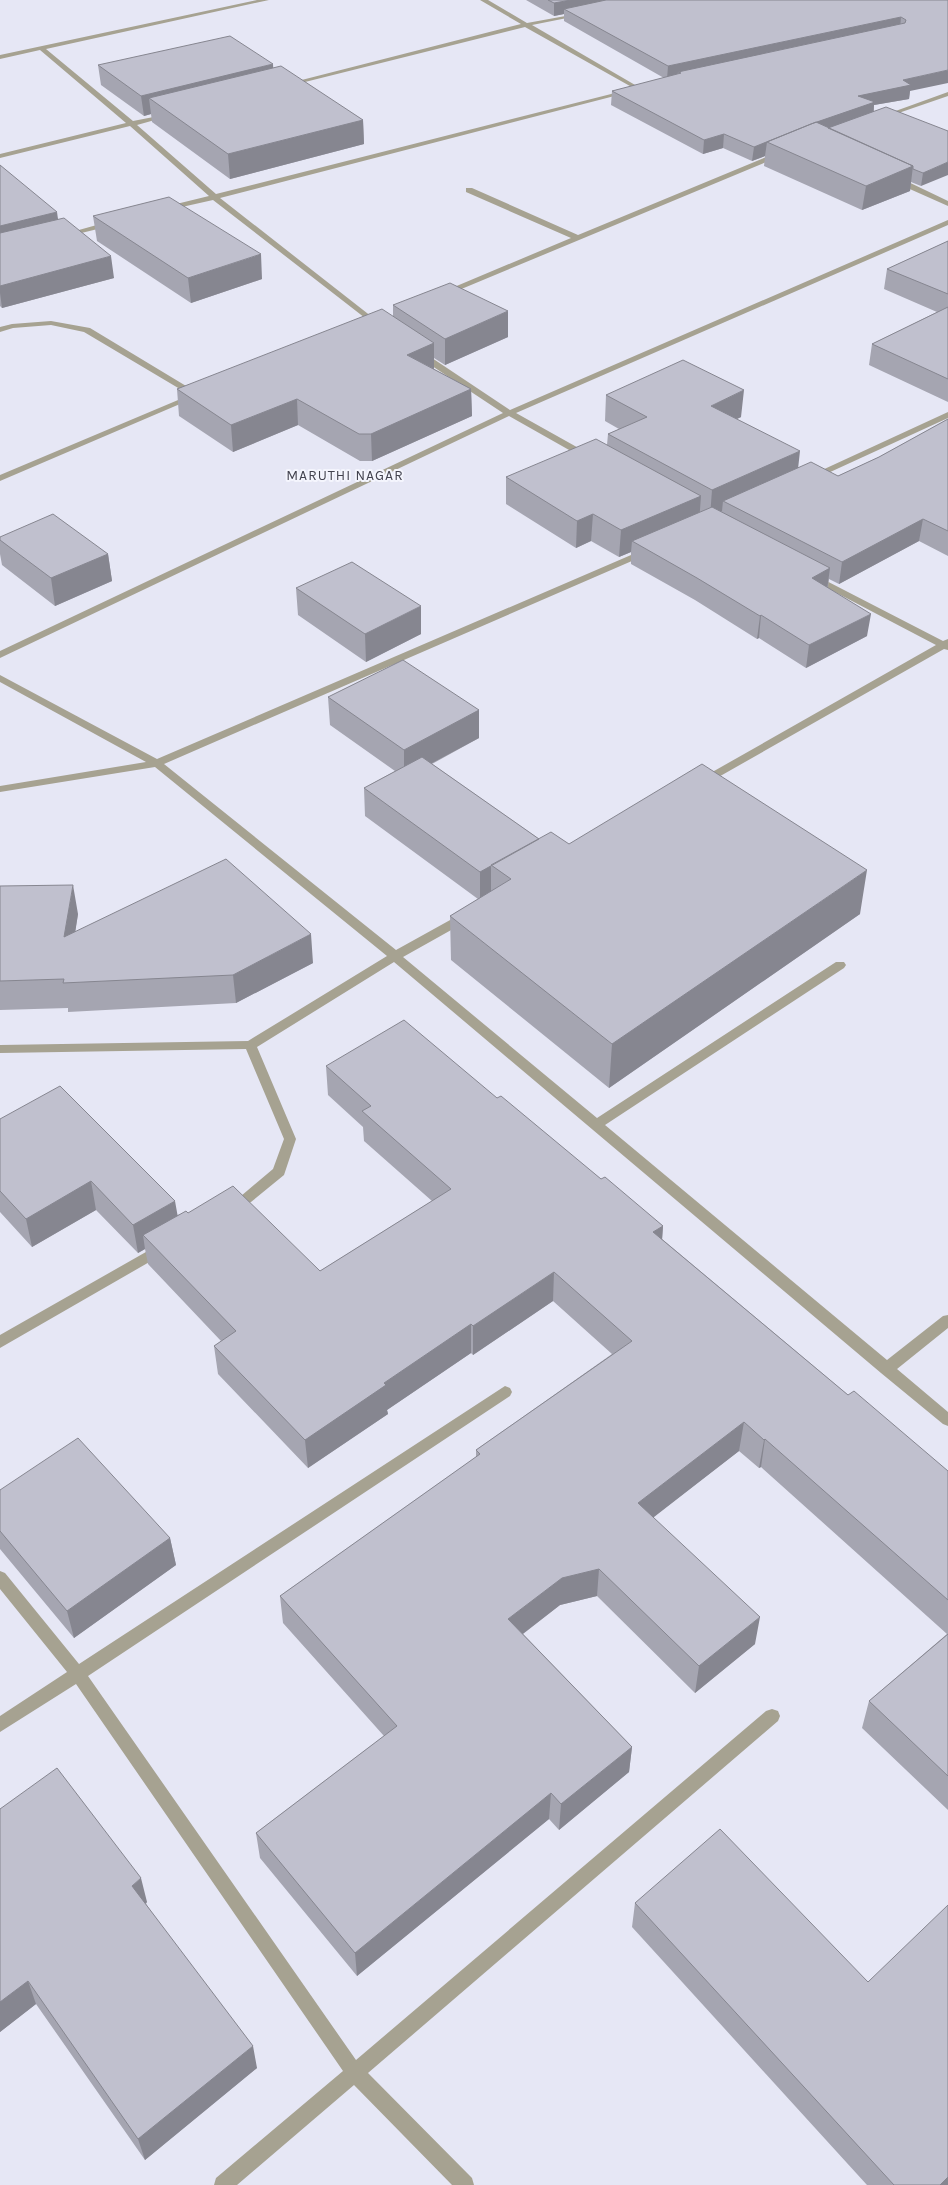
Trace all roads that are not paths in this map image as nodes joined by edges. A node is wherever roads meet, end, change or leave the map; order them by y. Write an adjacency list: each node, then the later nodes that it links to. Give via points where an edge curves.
1 (266, 0): 5 (street)
2 (483, 0): 4 (street)
3 (590, 12): 4 (street)
4 (525, 25): 7 (street); 9 (street)
5 (41, 48): 6 (street); 13 (street)
6 (0, 57)
7 (286, 85)
8 (648, 87): 9 (street)
9 (639, 89): 18 (street)
10 (948, 94): 12 (street)
11 (171, 114): 13 (street)
12 (876, 119)
13 (132, 124): 15 (street); 18 (street)
14 (786, 152): 24 (street)
15 (0, 156)
16 (885, 175): 19 (street)
17 (469, 190): 24 (street)
18 (214, 197): 20 (street); 27 (street)
19 (948, 204)
20 (158, 212)
21 (121, 221): 23 (street)
22 (948, 222): 34 (street)
23 (56, 238)
24 (578, 238): 25 (street)
25 (435, 296)
26 (381, 318): 27 (street)
27 (372, 322): 28 (street); 30 (street)
28 (363, 326)
29 (0, 330): 33 (street, via 51,323 87,330)
30 (388, 333)
31 (412, 349): 34 (street)
32 (206, 391): 33 (street)
33 (197, 395): 37 (street)
34 (509, 413): 36 (street); 42 (street)
35 (948, 415): 38 (street)
36 (596, 461)
37 (0, 478)
38 (798, 483)
39 (656, 547): 44 (street)
40 (805, 572): 41 (street)
41 (947, 644): 45 (street)
42 (0, 655)
43 (0, 678): 44 (street)
44 (157, 763): 46 (street); 48 (street)
45 (695, 786)
46 (0, 790)
47 (472, 912): 48 (street)
48 (395, 956): 50 (street); 52 (street)
49 (840, 965): 52 (street)
50 (250, 1045): 51 (street); 53 (street, via 290,1139 278,1172 246,1199)
51 (0, 1049)
52 (596, 1125): 57 (street)
53 (221, 1214)
54 (170, 1243): 56 (street)
55 (948, 1320): 57 (street)
56 (0, 1342)
57 (886, 1369): 59 (street)
58 (505, 1392): 61 (street)
59 (948, 1420)
60 (0, 1578): 61 (street)
61 (77, 1673): 63 (street); 64 (street)
62 (772, 1716): 64 (street)
63 (0, 1725)
64 (354, 2072): 65 (street); 66 (street)
65 (223, 2185)
66 (465, 2185)

